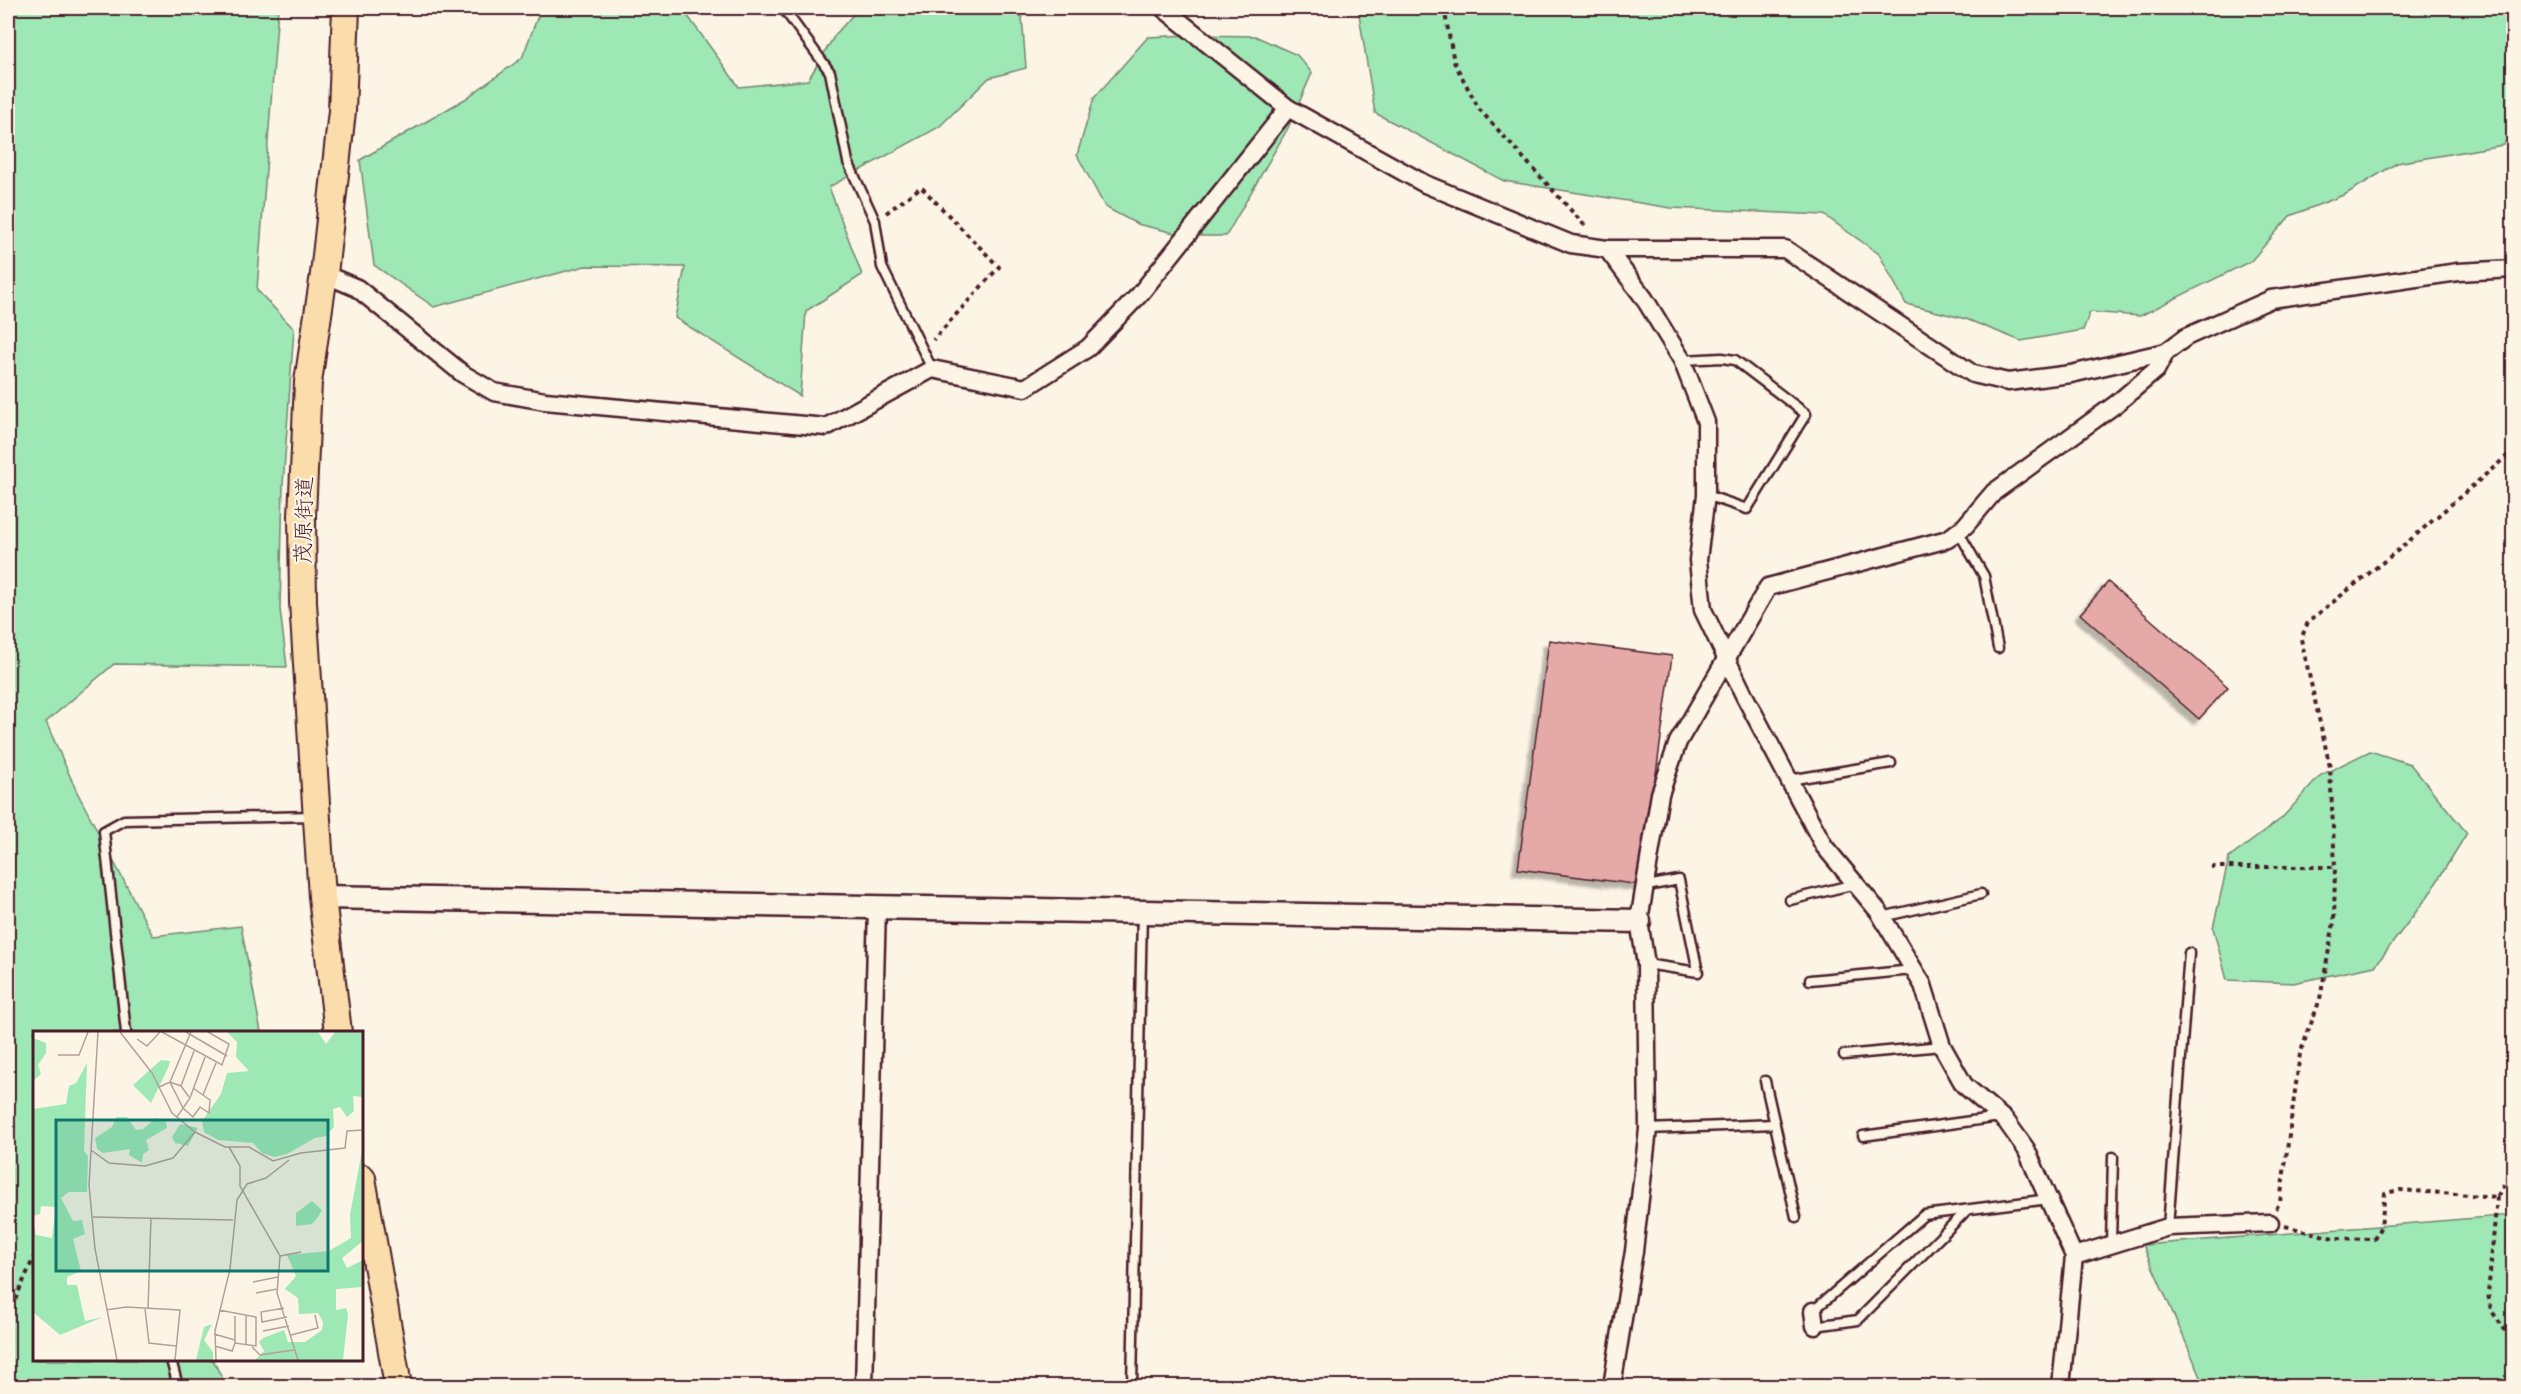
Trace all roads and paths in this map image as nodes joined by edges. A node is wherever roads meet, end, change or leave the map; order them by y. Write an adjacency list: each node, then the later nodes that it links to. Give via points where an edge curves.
1 (346, 8): 9 (main road, 茂原街道, via 342,111)
2 (783, 8): 6 (lane, via 830,72 848,162)
3 (1163, 8): 5 (street)
4 (1444, 8): 7 (path, via 1454,62 1479,109)
5 (1288, 108): 7 (street, via 1425,184 1570,244); 13 (street, via 1140,294 1088,348 1025,388)
6 (875, 221): 10 (lane, via 882,267); 10 (path, via 921,188 999,267)
7 (1607, 249): 11 (street, via 1785,249 1973,374 2008,382 2071,374); 12 (street, via 1644,297)
8 (2514, 269): 11 (street, via 2458,272 2271,299 2186,337)
9 (324, 274): 13 (street, via 357,288 463,374 494,392 545,401 826,427); 21 (main road, 茂原街道, via 308,382 302,516 303,602)
10 (923, 351): 13 (lane)
11 (2166, 352): 16 (street, via 2156,370 2116,404 1994,492)
12 (1682, 360): 15 (street, via 1706,422); 15 (lane, via 1735,360 1806,414 1747,509)
13 (932, 369)
14 (2514, 450): 23 (path, via 2308,622 2301,639 2330,767)
15 (1706, 495): 18 (street, via 1698,560 1703,610)
16 (1958, 531): 17 (lane, via 1984,576); 18 (street, via 1948,539 1768,587)
17 (1998, 648)
18 (1726, 658): 20 (street); 25 (street, via 1678,742 1660,794)
19 (1892, 763): 20 (lane)
20 (1790, 780): 24 (street, via 1824,846)
21 (317, 816): 27 (main road, 茂原街道); 37 (lane, via 124,820 104,831)
22 (2211, 867): 23 (path)
23 (2335, 867): 53 (path, via 2334,922 2322,988 2300,1054 2280,1202)
24 (1856, 884): 28 (lane); 31 (street)
25 (1647, 886): 32 (street); 34 (lane, via 1679,880 1698,972)
26 (1981, 894): 31 (lane)
27 (322, 897): 29 (street); 38 (main road, 茂原街道)
28 (1790, 900)
29 (877, 907): 30 (street); 63 (street)
30 (1142, 912): 32 (street); 64 (lane)
31 (1882, 917): 35 (street)
32 (1640, 921): 34 (street)
33 (2189, 953): 54 (lane)
34 (1646, 964): 44 (street)
35 (1913, 970): 36 (lane); 39 (street, via 1923,985)
36 (1810, 980)
37 (126, 1031)
38 (338, 1031)
39 (1942, 1046): 40 (lane); 42 (street, via 1964,1085)
40 (1845, 1055)
41 (1765, 1081): 43 (lane)
42 (2001, 1117): 45 (lane); 50 (street, via 2026,1149)
43 (1775, 1124): 44 (lane); 52 (lane)
44 (1648, 1129): 65 (street, via 1634,1251)
45 (1863, 1136)
46 (2113, 1157): 55 (lane)
47 (2514, 1166): 49 (path)
48 (363, 1184): 62 (main road)
49 (2497, 1197): 53 (path, via 2400,1190 2385,1193 2381,1226 2374,1239 2333,1238); 59 (path, via 2488,1294 2491,1310)
50 (2049, 1199): 51 (lane); 56 (street)
51 (1967, 1210): 51 (lane, via 1924,1215 1814,1319 1858,1320)
52 (1796, 1217)
53 (2270, 1223): 54 (street)
54 (2168, 1227): 55 (street)
55 (2111, 1244): 56 (street)
56 (2074, 1256): 66 (street)
57 (33, 1259): 58 (path)
58 (8, 1316)
59 (2514, 1343)
60 (172, 1361): 61 (lane)
61 (178, 1386)
62 (398, 1386)
63 (864, 1386)
64 (1132, 1386)
65 (1612, 1386)
66 (2061, 1386)

